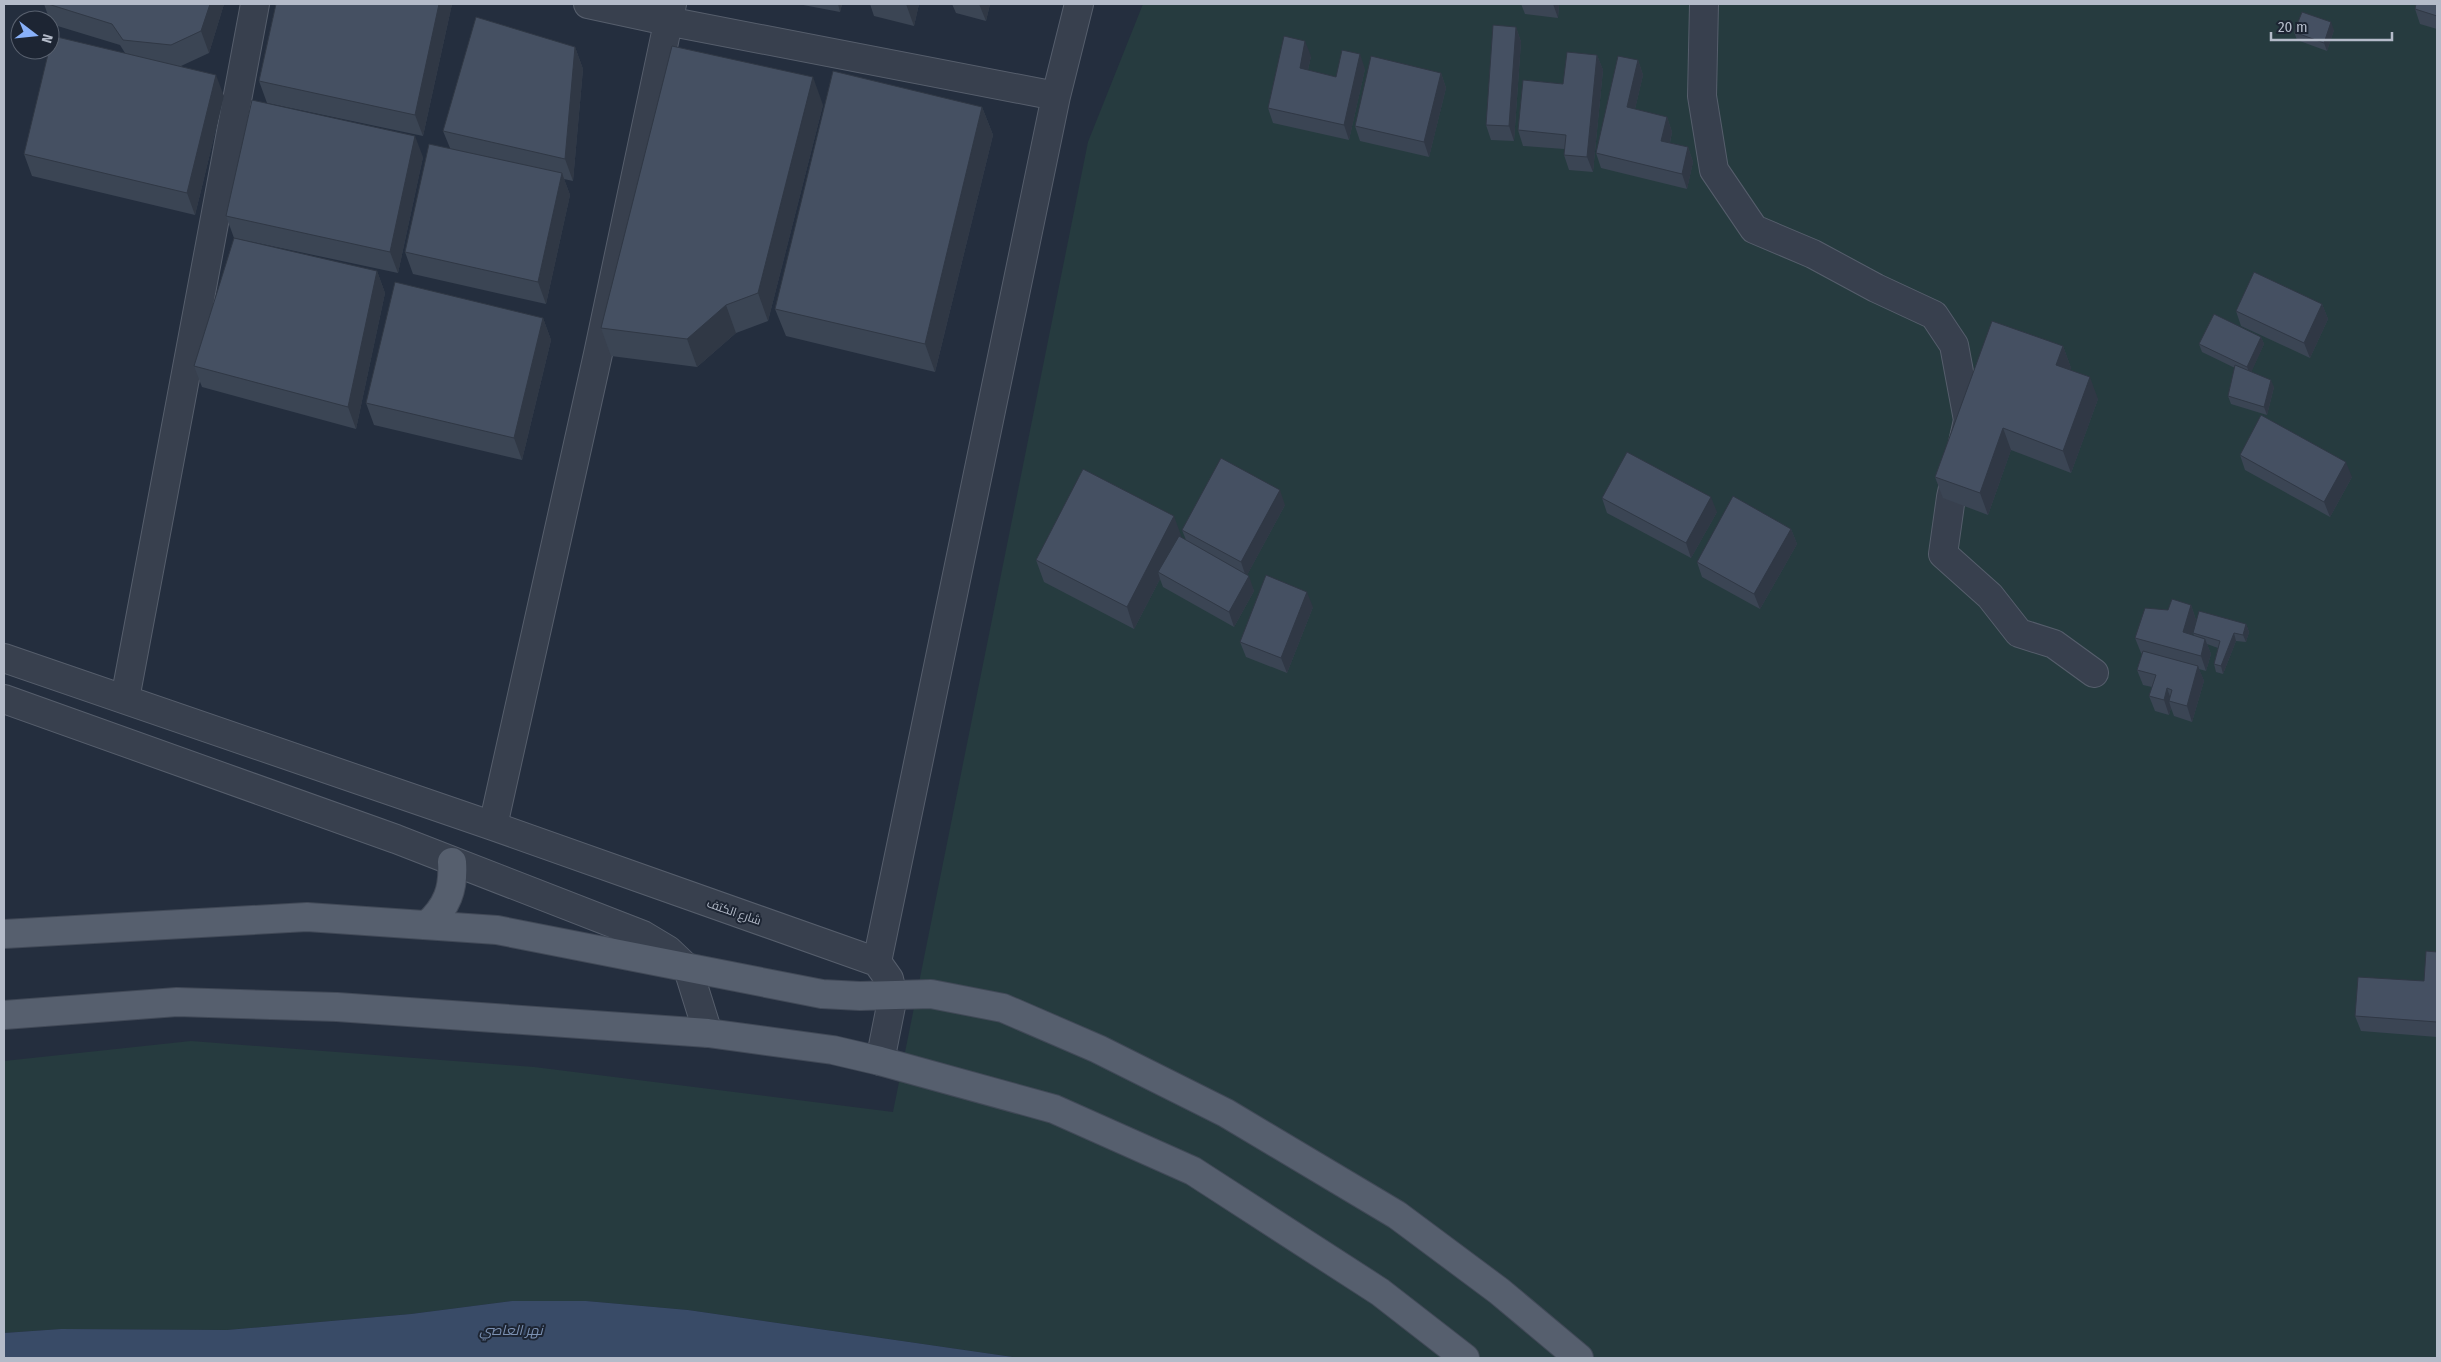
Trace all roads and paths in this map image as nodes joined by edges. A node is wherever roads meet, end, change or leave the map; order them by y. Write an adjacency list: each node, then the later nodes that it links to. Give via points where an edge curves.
1 (255, 4): 10 (street)
2 (588, 4): 5 (street)
3 (1079, 4): 6 (street)
4 (1704, 4): 8 (street, via 1702,96 1714,170 1754,230 1814,254 1934,315 1954,345 1968,420 1951,497 1943,554 1990,596 2019,633 2054,644)
5 (669, 12): 6 (street); 11 (street, via 598,354)
6 (1056, 96): 15 (street)
7 (4, 658): 10 (street, شارع الكتف)
8 (2094, 673)
9 (4, 699): 12 (street)
10 (126, 699): 11 (street, شارع الكتف)
11 (493, 826): 15 (street, شارع الكتف)
12 (452, 862): 13 (main road, via 451,890 446,904); 16 (street, via 642,935 668,950)
13 (427, 925): 14 (main road, via 307,917); 16 (main road, via 497,930)
14 (4, 934)
15 (877, 962): 17 (street, via 888,979)
16 (688, 969): 17 (main road, via 822,994); 19 (street)
17 (893, 996): 20 (street); 22 (main road, via 932,994 1003,1008 1098,1048 1226,1113 1396,1215 1499,1291)
18 (4, 1015): 19 (main road, via 177,1002 337,1006)
19 (708, 1033): 20 (main road, via 824,1049)
20 (880, 1061): 21 (main road, via 1054,1109 1193,1171 1380,1292)
21 (1465, 1358)
22 (1579, 1358)

